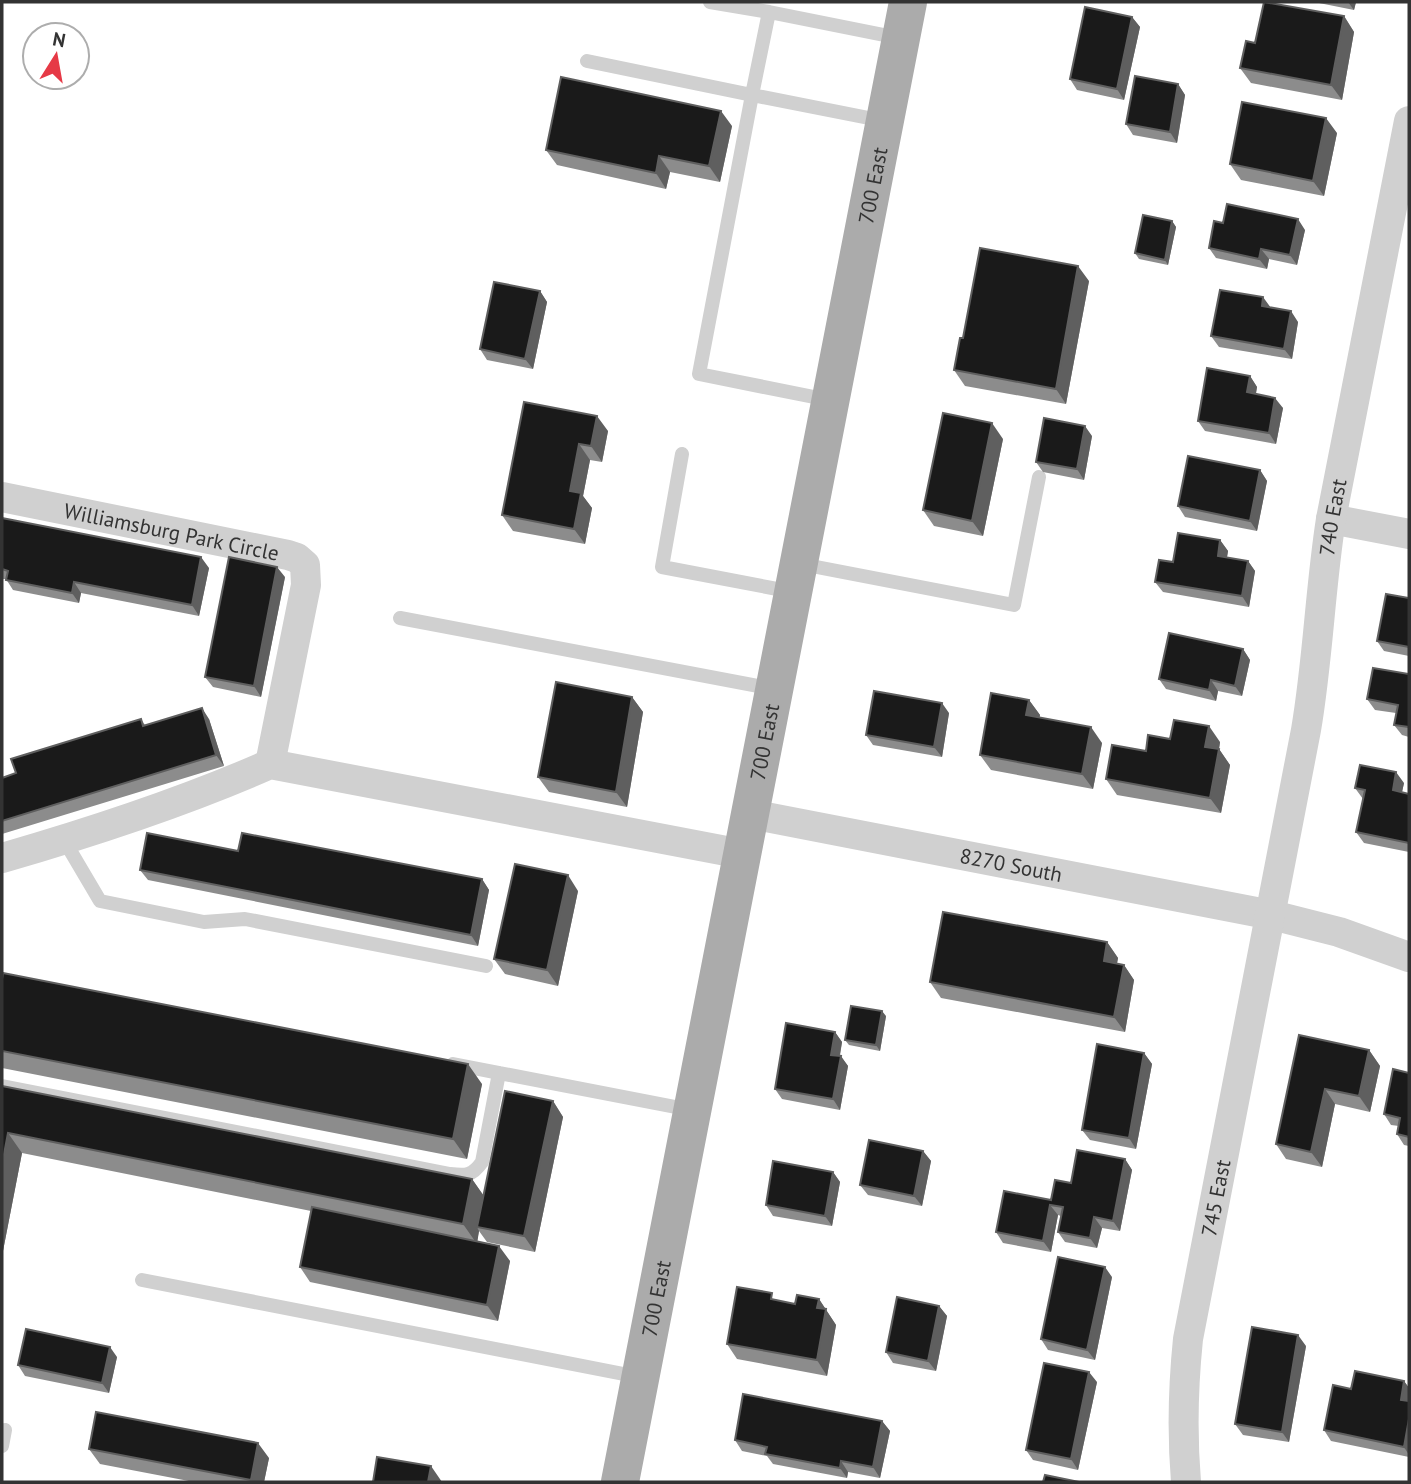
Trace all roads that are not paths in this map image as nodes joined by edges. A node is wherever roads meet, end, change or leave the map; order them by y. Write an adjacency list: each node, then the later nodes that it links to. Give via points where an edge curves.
1 (710, 2): 3 (lane)
2 (908, 2): 4 (main road, 700 East)
3 (769, 12): 4 (lane); 6 (lane)
4 (901, 38): 7 (main road, 700 East)
5 (587, 61): 6 (lane)
6 (752, 95): 7 (lane); 9 (lane, via 699,374)
7 (885, 121): 9 (main road, 700 East)
8 (1409, 121): 13 (street, 740 East)
9 (831, 400): 15 (main road, 700 East)
10 (682, 454): 15 (lane, via 662,567)
11 (1039, 477): 15 (lane, via 1014,605)
12 (2, 497): 18 (street, Williamsburg Park Circle, via 288,555 305,565 306,585)
13 (1331, 519): 14 (street); 23 (street, 740 East, via 1322,573 1315,678)
14 (1409, 534)
15 (797, 578): 17 (main road, 700 East)
16 (400, 618): 17 (lane)
17 (776, 689): 19 (main road, 700 East)
18 (270, 764): 20 (street); 21 (street)
19 (750, 814): 21 (main road, 700 East); 23 (street, 8270 South)
20 (64, 840): 22 (street); 25 (lane, via 100,901 204,922 244,919)
21 (742, 854): 29 (main road, 700 East)
22 (2, 858)
23 (1272, 915): 24 (street, 8270 South); 35 (street, 745 East, via 1188,1339 1182,1389)
24 (1409, 957)
25 (486, 966)
26 (432, 1060): 27 (lane)
27 (499, 1073): 28 (lane, via 482,1162 468,1176); 29 (lane)
28 (2, 1086)
29 (692, 1111): 31 (main road, 700 East)
30 (142, 1280): 31 (lane)
31 (640, 1378): 34 (main road, 700 East)
32 (5, 1430): 33 (lane)
33 (2, 1446)
34 (620, 1482)
35 (1186, 1482)

